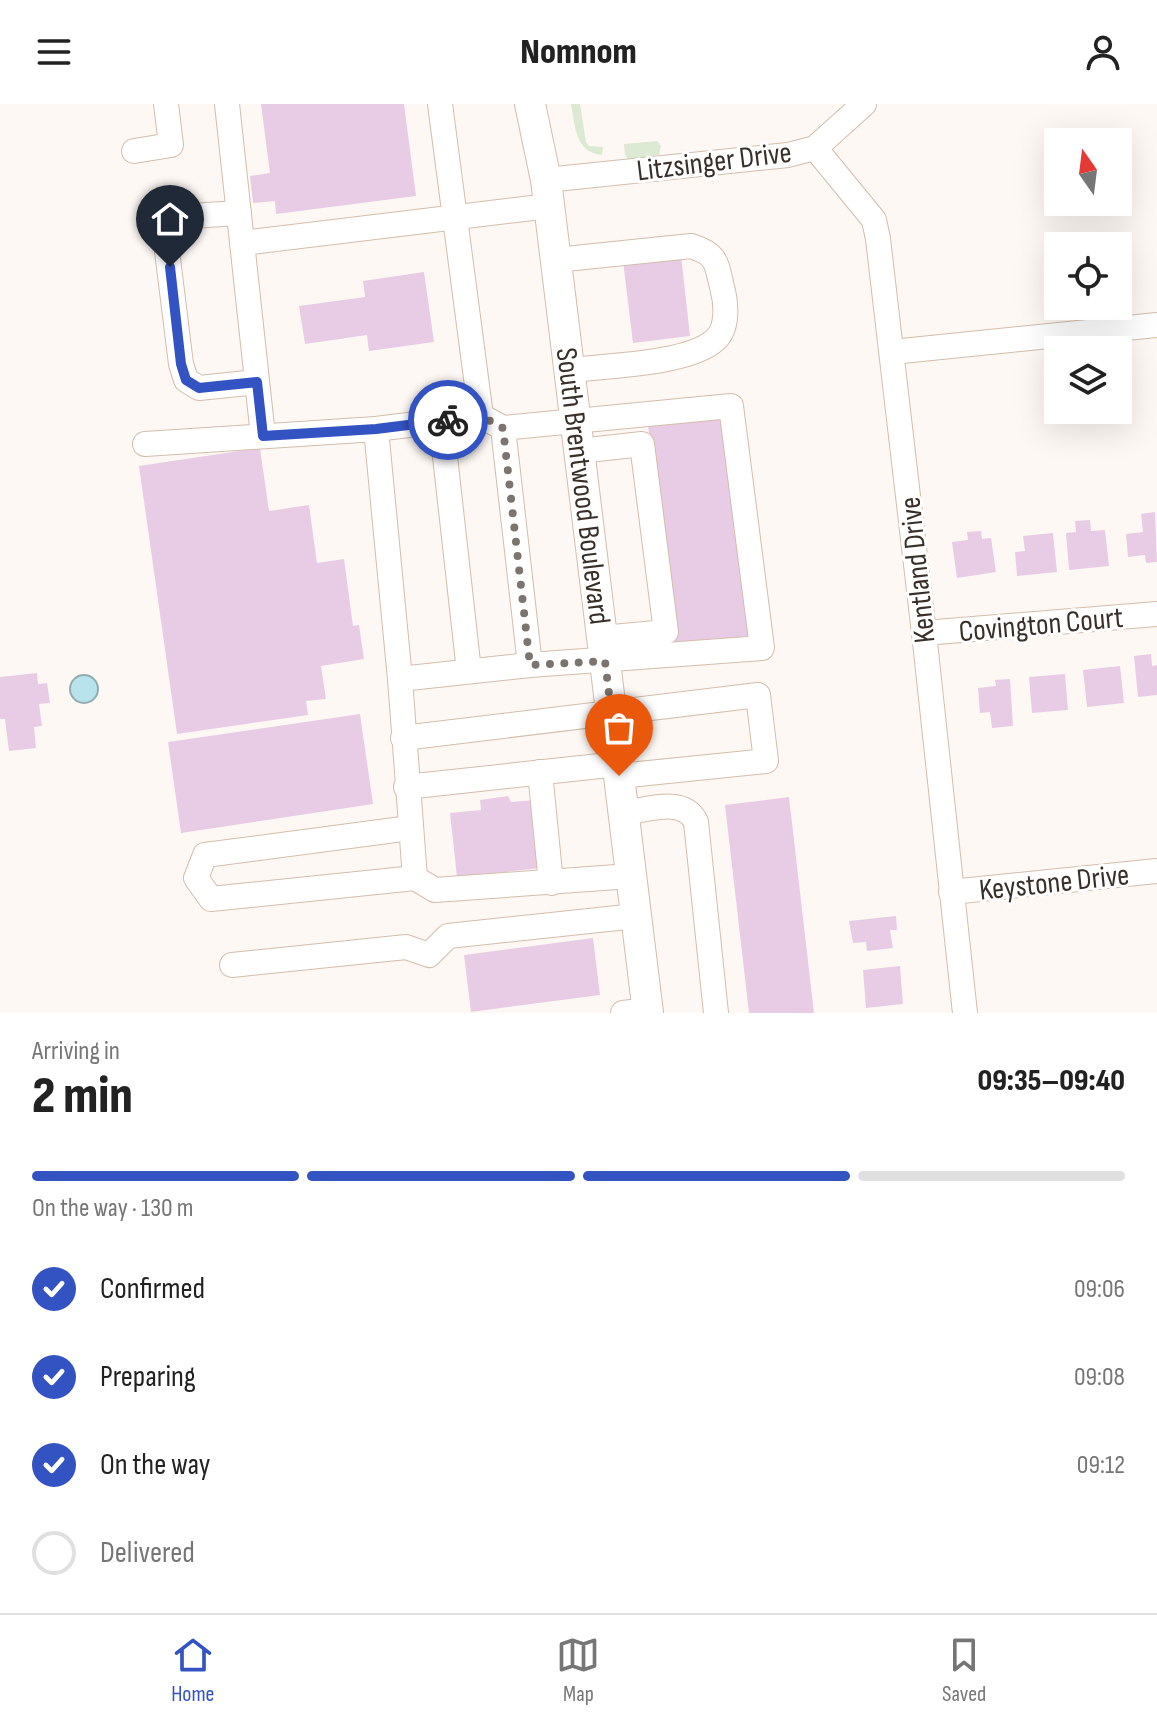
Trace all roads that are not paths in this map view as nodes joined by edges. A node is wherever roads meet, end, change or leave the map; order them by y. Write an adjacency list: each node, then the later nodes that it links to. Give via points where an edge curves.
1 (166, 104): 7 (street, via 171,145)
2 (227, 104): 9 (street)
3 (440, 104): 10 (street)
4 (530, 104): 8 (main road, South Brentwood Boulevard)
5 (864, 104): 6 (street, Litzsinger Drive)
6 (815, 148): 8 (street, Litzsinger Drive); 14 (street, Kentland Drive, via 874,220)
7 (134, 151)
8 (548, 193): 10 (street, Litzsinger Drive); 12 (main road, South Brentwood Boulevard)
9 (239, 213): 11 (street); 16 (street, via 174,217 165,235 186,380 199,388)
10 (456, 217): 11 (street, Litzsinger Drive); 17 (street)
11 (242, 243): 16 (street)
12 (556, 260): 15 (main road, South Brentwood Boulevard); 15 (street, via 691,246 708,252 725,297 717,339 694,352)
13 (1157, 325): 14 (street)
14 (892, 352): 25 (street, Kentland Drive)
15 (569, 370): 22 (main road, South Brentwood Boulevard)
16 (257, 382): 21 (street)
17 (481, 416): 18 (street); 19 (street)
18 (441, 421): 20 (street); 28 (street)
19 (503, 428): 22 (street); 27 (street)
20 (376, 429): 21 (street); 29 (street)
21 (263, 436): 23 (street)
22 (577, 436): 26 (main road, South Brentwood Boulevard); 26 (street, via 642,444 666,632); 26 (street, via 731,406 749,531 762,648)
23 (145, 444)
24 (1157, 614): 25 (street, Covington Court)
25 (924, 633): 41 (street, Kentland Drive)
26 (603, 650): 27 (street); 30 (main road, South Brentwood Boulevard)
27 (530, 665): 28 (street)
28 (469, 671): 29 (street)
29 (400, 679): 31 (street)
30 (611, 711): 31 (street); 32 (main road, South Brentwood Boulevard); 32 (street, via 758,695 766,761)
31 (403, 738): 34 (street)
32 (618, 770): 33 (street); 35 (main road, South Brentwood Boulevard)
33 (540, 772): 34 (street); 40 (street)
34 (406, 787): 36 (street)
35 (624, 813): 38 (main road, South Brentwood Boulevard); 45 (street, via 668,807 691,811)
36 (410, 828): 39 (street); 39 (street, via 205,855 196,878 211,899)
37 (1157, 871): 41 (street, Keystone Drive)
38 (631, 876): 40 (street); 42 (main road, South Brentwood Boulevard)
39 (415, 878): 40 (street, via 435,890)
40 (551, 883)
41 (951, 892): 46 (street, Kentland Drive)
42 (636, 916): 43 (street, via 448,936 429,955 406,947); 44 (main road, South Brentwood Boulevard)
43 (232, 965)
44 (639, 1012)
45 (716, 1013)
46 (965, 1013)

